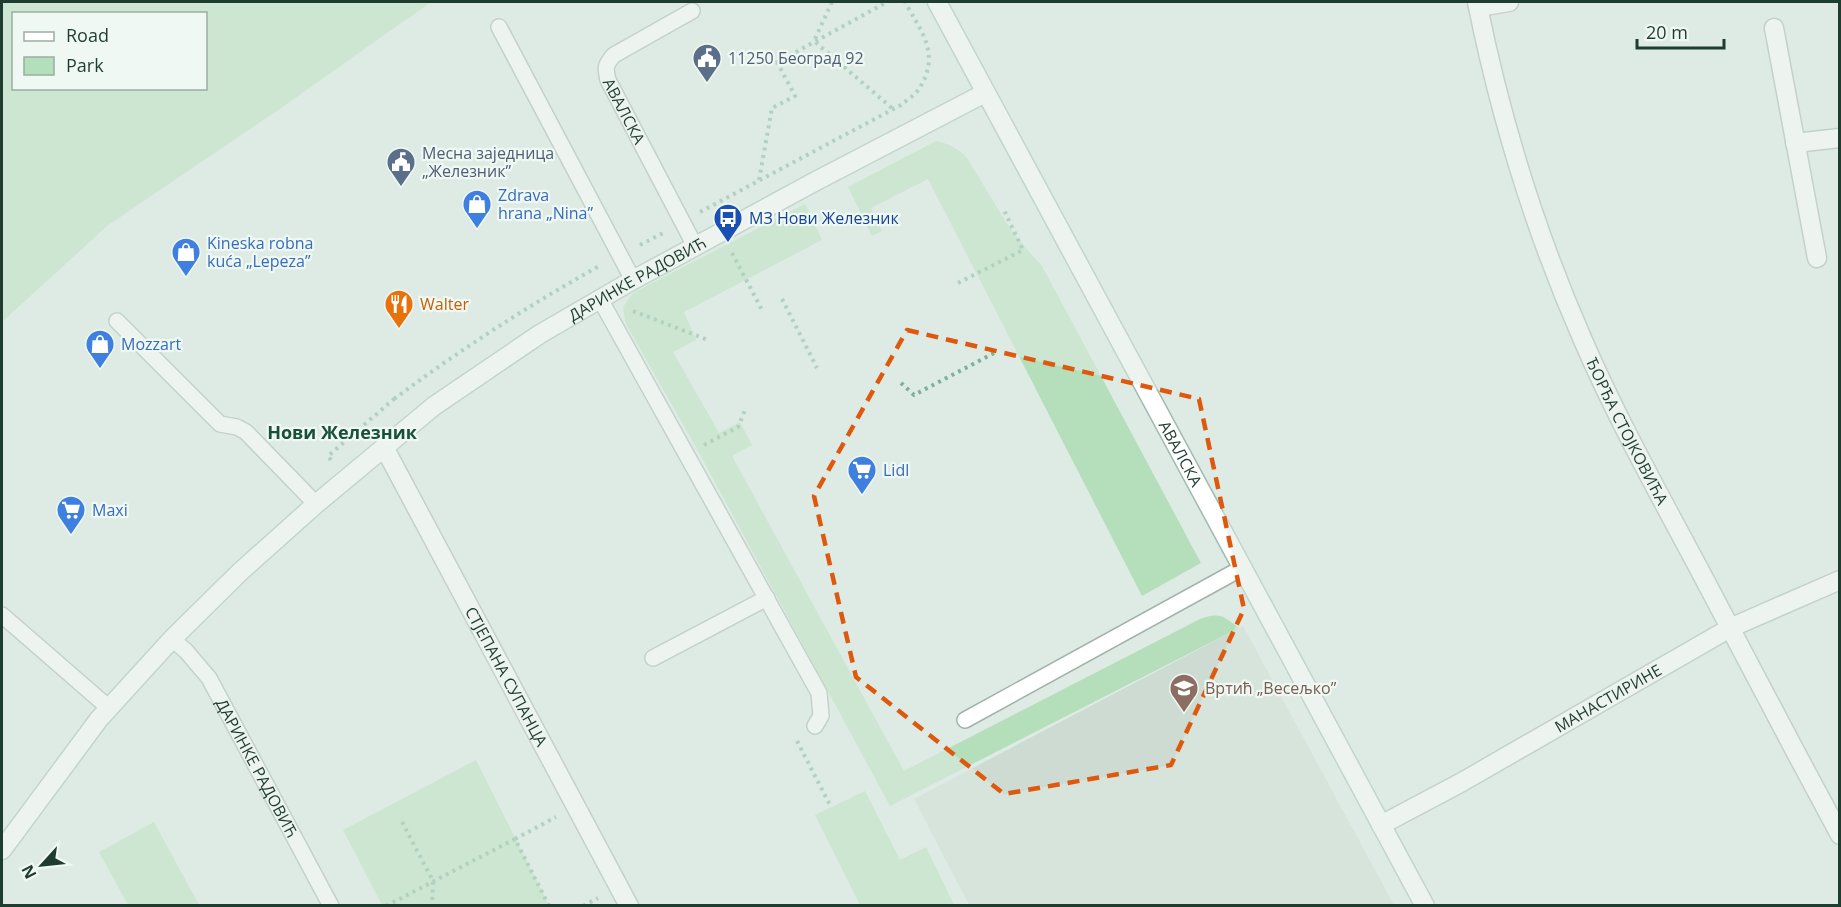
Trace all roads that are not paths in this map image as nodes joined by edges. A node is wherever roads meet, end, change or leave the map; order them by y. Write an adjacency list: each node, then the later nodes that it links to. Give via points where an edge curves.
1 (937, 2): 7 (street, АВАЛСКА)
2 (1509, 2): 3 (street)
3 (1478, 4): 21 (street, ЂОРЂА СТОЈКОВИЋА, via 1526,188 1581,337)
4 (692, 11): 10 (lane, АВАЛСКА, via 614,55 605,69)
5 (499, 27): 12 (lane)
6 (1774, 28): 9 (street)
7 (985, 93): 10 (street, ДАРИНКЕ РАДОВИЋ); 17 (street, АВАЛСКА)
8 (1839, 138): 9 (street)
9 (1795, 143): 11 (street)
10 (695, 246): 12 (street, ДАРИНКЕ РАДОВИЋ)
11 (1817, 258)
12 (633, 280): 13 (street, ДАРИНКЕ РАДОВИЋ)
13 (605, 307): 15 (street, ДАРИНКЕ РАДОВИЋ, via 540,334 434,406); 19 (lane)
14 (117, 321): 16 (lane, via 220,424 246,432)
15 (384, 447): 16 (street, ДАРИНКЕ РАДОВИЋ); 31 (street, СТЈЕПАНА СУПАНЦА)
16 (316, 504): 22 (street, ДАРИНКЕ РАДОВИЋ)
17 (1242, 568): 25 (lane); 27 (street, АВАЛСКА)
18 (1839, 580): 21 (street, МАНАСТИРИНЕ)
19 (767, 598): 23 (lane); 26 (lane, via 819,693 821,716)
20 (2, 615): 24 (lane)
21 (1730, 628): 27 (street, МАНАСТИРИНЕ); 28 (street, ЂОРЂА СТОЈКОВИЋА)
22 (172, 639): 24 (street, ДАРИНКЕ РАДОВИЋ); 30 (lane, ДАРИНКЕ РАДОВИЋ, via 209,678)
23 (653, 658)
24 (109, 708): 29 (street, ДАРИНКЕ РАДОВИЋ)
25 (965, 720)
26 (815, 726)
27 (1381, 825): 32 (street, АВАЛСКА)
28 (1839, 835)
29 (3, 845)
30 (331, 906)
31 (629, 906)
32 (1425, 906)

